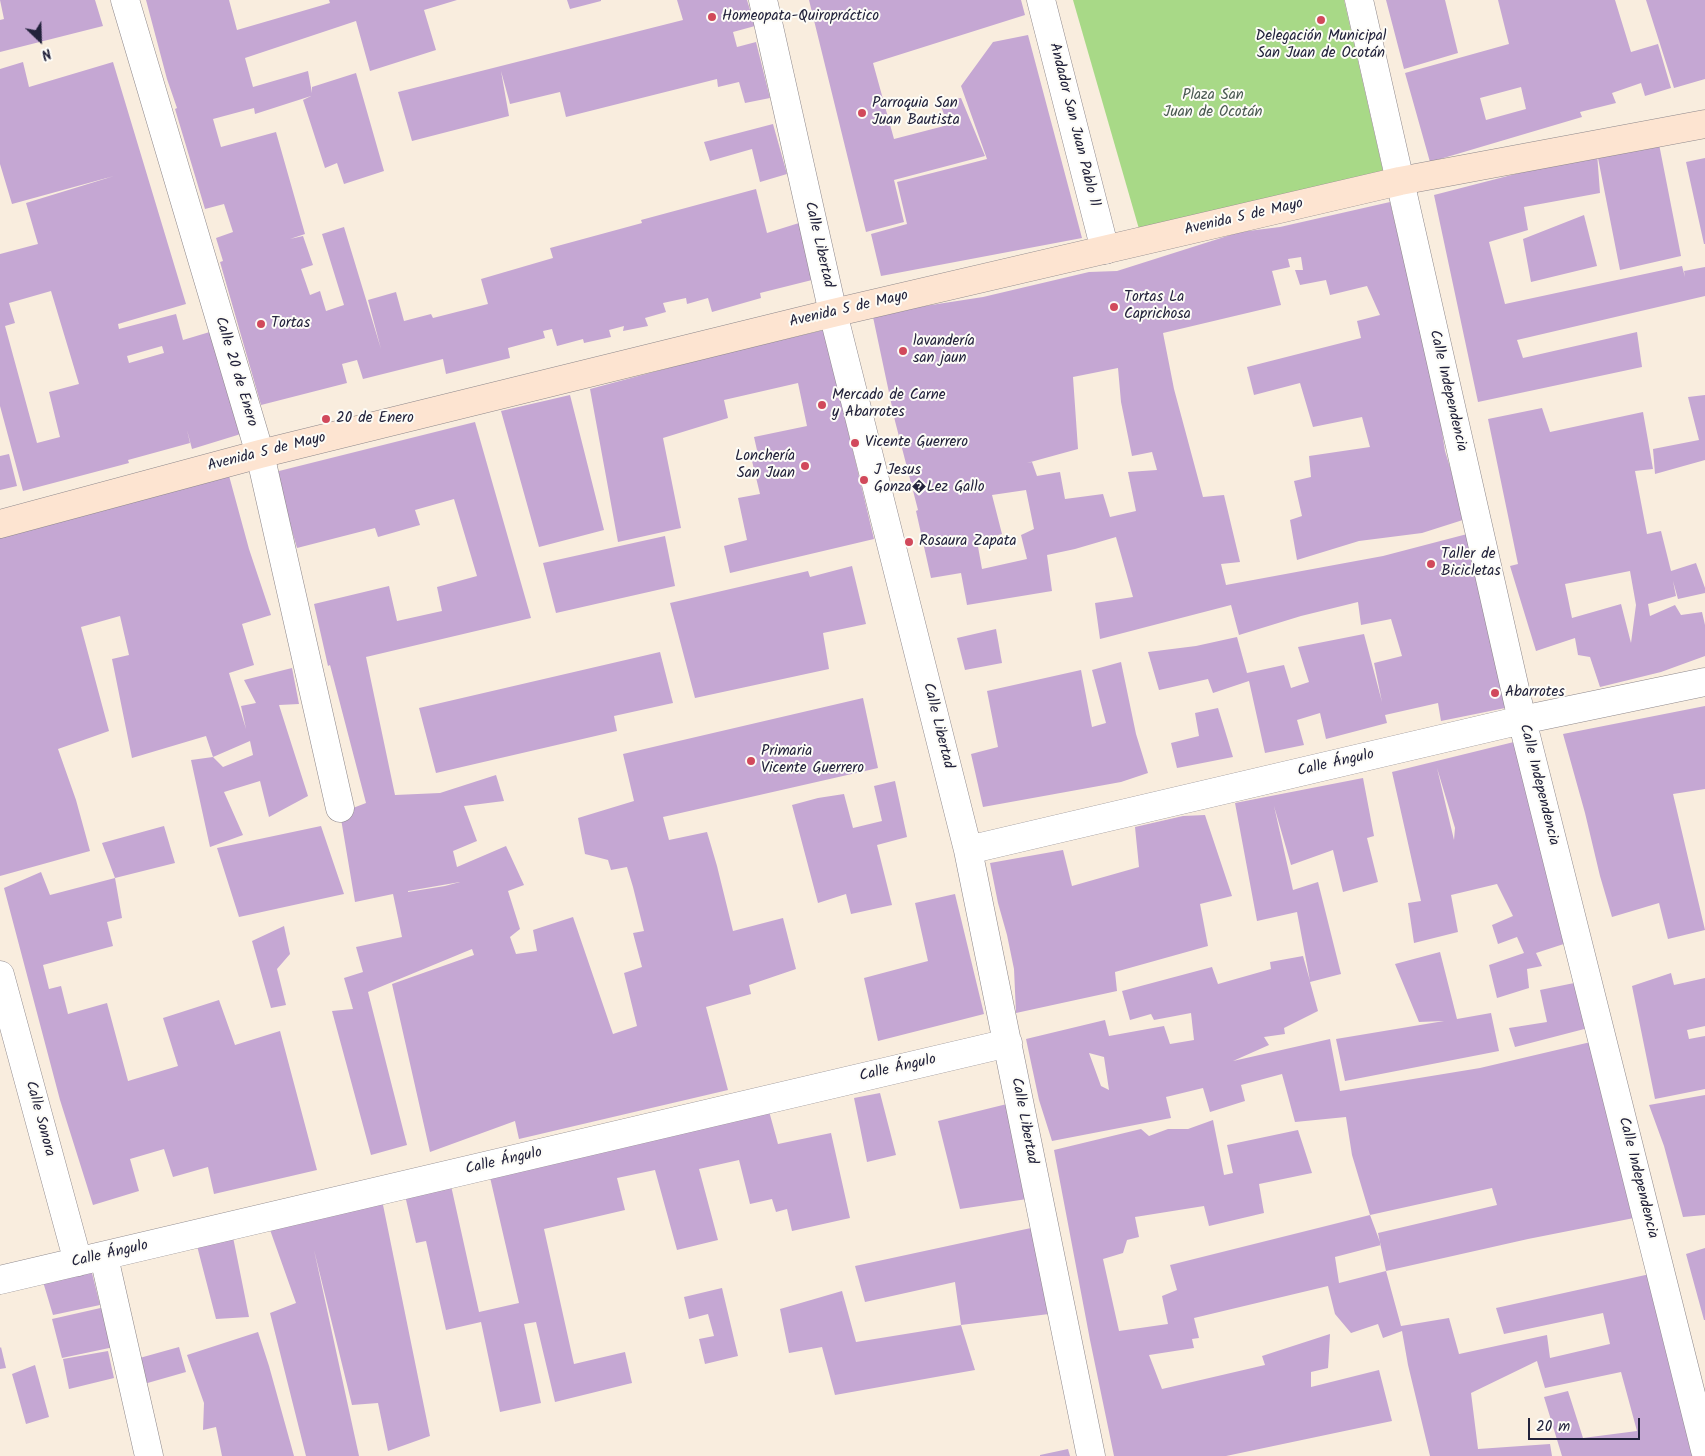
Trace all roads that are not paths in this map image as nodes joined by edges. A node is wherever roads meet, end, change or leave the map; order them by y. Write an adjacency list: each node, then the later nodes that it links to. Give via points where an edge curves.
1 (125, 0): 9 (street, Calle 20 de Enero)
2 (763, 0): 8 (street, Calle Libertad)
3 (1041, 0): 7 (street, Andador San Juan Pablo ll)
4 (1359, 0): 6 (street, Calle Independencia)
5 (1705, 124): 6 (main road, Avenida 5 de Mayo)
6 (1400, 181): 7 (main road, Avenida 5 de Mayo); 12 (street, Calle Independencia)
7 (1105, 250): 8 (main road, Avenida 5 de Mayo)
8 (834, 313): 9 (main road, Avenida 5 de Mayo); 14 (street, Calle Libertad)
9 (260, 454): 10 (main road, Avenida 5 de Mayo); 13 (street, Calle 20 de Enero)
10 (0, 524)
11 (1705, 682): 12 (street, Calle Ángulo)
12 (1522, 720): 14 (street, Calle Ángulo); 19 (street, Calle Independencia)
13 (340, 808)
14 (968, 850): 16 (street, Calle Libertad)
15 (0, 975): 17 (street, Calle Sonora)
16 (1008, 1043): 17 (street, Calle Ángulo); 21 (street, Calle Libertad)
17 (91, 1260): 18 (street, Calle Ángulo); 20 (street, Calle Sonora)
18 (0, 1280)
19 (1705, 1450)
20 (149, 1456)
21 (1091, 1456)

